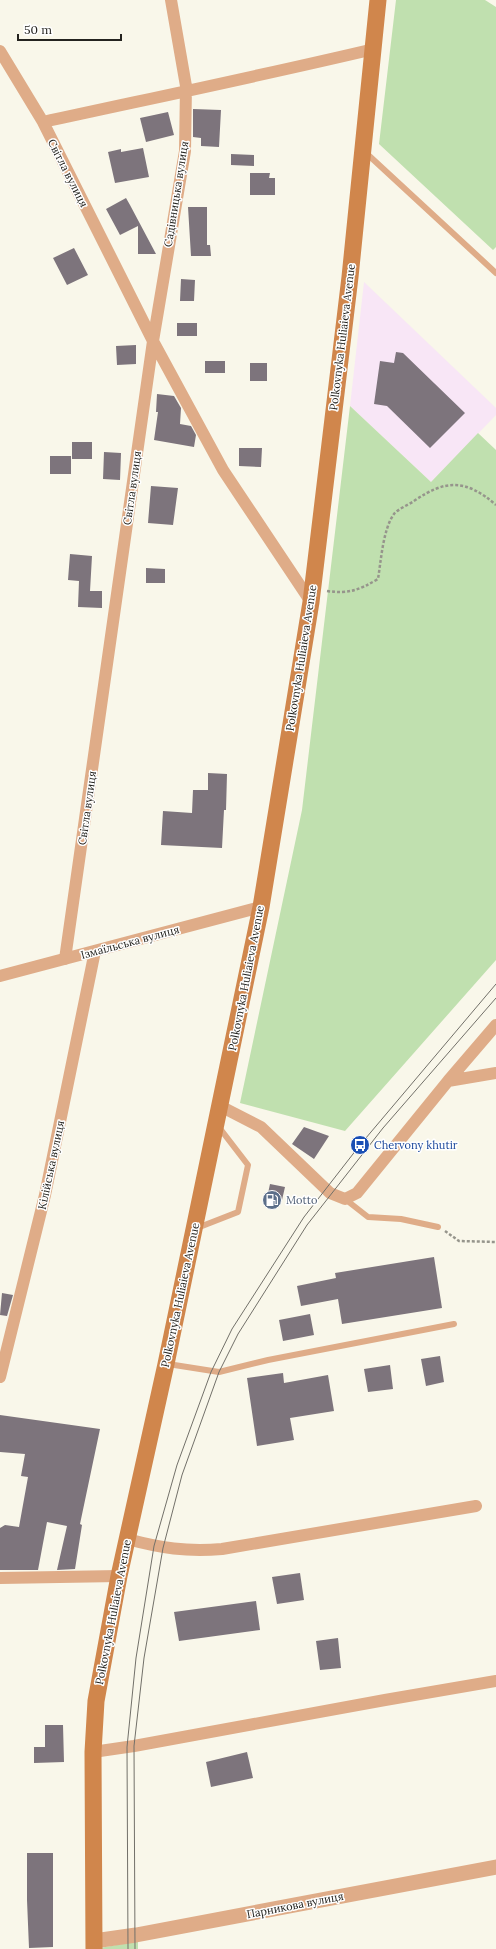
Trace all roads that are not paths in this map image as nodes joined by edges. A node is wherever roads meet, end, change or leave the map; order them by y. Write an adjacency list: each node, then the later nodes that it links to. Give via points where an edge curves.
1 (171, 0): 5 (street, Садівницька вулиця)
2 (378, 0): 3 (main road, Polkovnyka Huliaieva Avenue)
3 (374, 49): 5 (street); 7 (main road, Polkovnyka Huliaieva Avenue)
4 (0, 51): 6 (street, Світла вулиця)
5 (186, 90): 6 (street); 9 (street, Садівницька вулиця, via 185,151)
6 (43, 122): 9 (street, Світла вулиця)
7 (363, 151): 8 (lane); 10 (main road, Polkovnyka Huliaieva Avenue)
8 (496, 273)
9 (153, 341): 10 (street, via 223,470); 13 (street, Світла вулиця)
10 (311, 595): 11 (main road, Polkovnyka Huliaieva Avenue)
11 (261, 907): 12 (street, Ізмаїльська вулиця); 18 (main road, Polkovnyka Huliaieva Avenue)
12 (94, 951): 13 (street, Ізмаїльська вулиця); 25 (street, Кілійська вулиця, via 45,1195)
13 (66, 959): 14 (street, Ізмаїльська вулиця)
14 (0, 976)
15 (496, 1025): 17 (street)
16 (496, 1073): 17 (street)
17 (448, 1081): 20 (street, via 357,1193)
18 (220, 1106): 19 (main road, Polkovnyka Huliaieva Avenue); 20 (street, via 261,1127 330,1193)
19 (216, 1124): 22 (main road, Polkovnyka Huliaieva Avenue); 22 (lane, via 248,1165 238,1212)
20 (345, 1199): 21 (lane, via 368,1217 401,1219)
21 (438, 1227)
22 (194, 1230): 24 (main road, Polkovnyka Huliaieva Avenue)
23 (454, 1324): 24 (lane, via 219,1372)
24 (166, 1364): 27 (main road, Polkovnyka Huliaieva Avenue)
25 (0, 1377)
26 (476, 1506): 27 (street, via 222,1549 197,1551 163,1548)
27 (127, 1539): 28 (main road, Polkovnyka Huliaieva Avenue)
28 (119, 1576): 29 (street); 31 (main road, Polkovnyka Huliaieva Avenue, via 96,1701)
29 (0, 1578)
30 (496, 1681): 31 (street)
31 (93, 1752): 33 (main road, Polkovnyka Huliaieva Avenue)
32 (496, 1867): 33 (street, Парникова вулиця)
33 (94, 1945)

